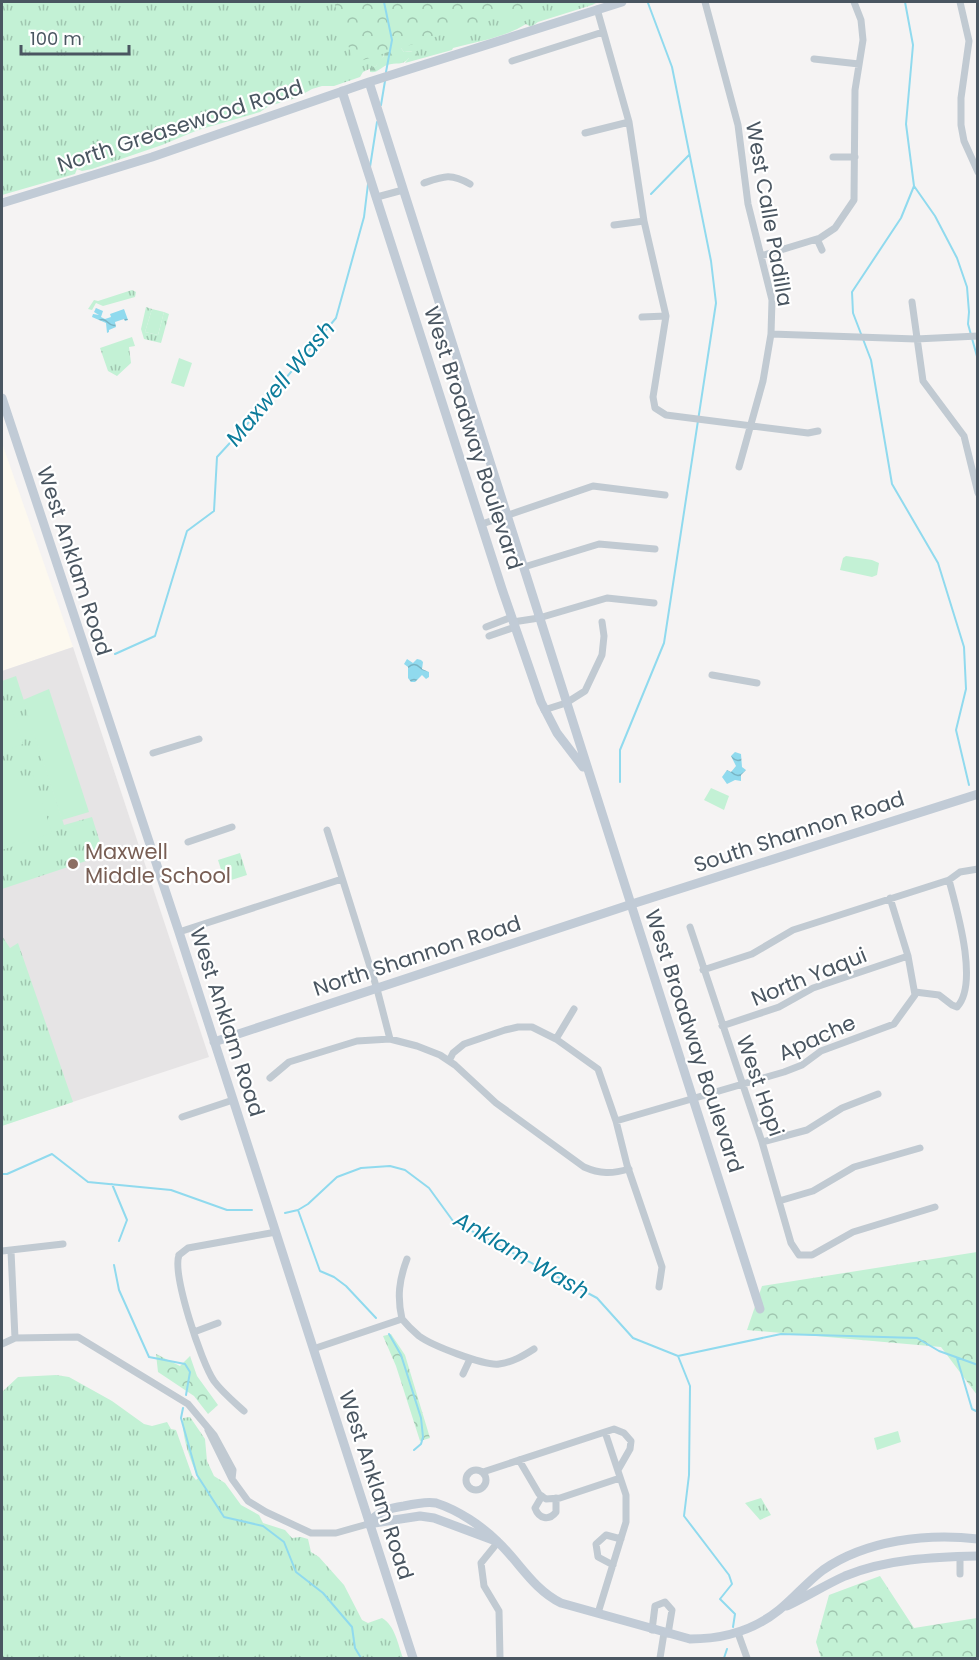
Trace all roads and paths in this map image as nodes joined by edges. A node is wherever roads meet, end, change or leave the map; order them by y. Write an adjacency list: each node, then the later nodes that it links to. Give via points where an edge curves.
1 (622, 2): 5 (street, North Greasewood Road)
2 (705, 2): 26 (street, West Calle Padilla, via 738,126 748,204)
3 (854, 2): 9 (street, via 863,40)
4 (960, 2): 16 (street, via 969,41 961,125)
5 (597, 9): 6 (street); 10 (street, North Greasewood Road)
6 (603, 32): 8 (street); 12 (street)
7 (814, 59): 9 (street)
8 (512, 61)
9 (859, 64): 15 (street)
10 (369, 82): 11 (street, North Greasewood Road); 19 (street, West Broadway Boulevard)
11 (342, 91): 20 (street, West Broadway Boulevard); 21 (street, North Greasewood Road, via 152,157)
12 (629, 122): 13 (street); 22 (street)
13 (585, 132)
14 (833, 157): 15 (street)
15 (855, 157): 24 (street, via 854,200 835,228)
16 (978, 172)
17 (424, 183): 18 (street, via 447,176)
18 (471, 184)
19 (403, 190): 20 (street); 39 (street, West Broadway Boulevard)
20 (377, 197): 40 (street, West Broadway Boulevard)
21 (2, 203)
22 (644, 221): 23 (street); 28 (street)
23 (614, 225)
24 (817, 239): 25 (street); 26 (street)
25 (822, 250)
26 (761, 256): 30 (street, West Calle Padilla, via 772,300)
27 (912, 302): 32 (street)
28 (666, 316): 29 (street); 34 (street, via 654,412)
29 (642, 317)
30 (771, 333): 32 (street); 34 (street, West Calle Padilla)
31 (978, 336): 32 (street)
32 (916, 339): 37 (street, via 923,381 964,436)
33 (2, 398): 66 (street, West Anklam Road)
34 (750, 426): 35 (street); 36 (street, West Calle Padilla)
35 (818, 431)
36 (739, 467)
37 (978, 493)
38 (665, 495): 39 (street, via 593,486)
39 (507, 516): 40 (street); 42 (street, West Broadway Boulevard)
40 (482, 524): 45 (street, West Broadway Boulevard)
41 (655, 549): 42 (street, via 599,544)
42 (524, 567): 44 (street, West Broadway Boulevard)
43 (654, 603): 44 (street, via 607,598)
44 (539, 618): 45 (street); 51 (street, West Broadway Boulevard)
45 (514, 622): 47 (street); 48 (street); 52 (street, West Broadway Boulevard)
46 (602, 622): 51 (street, via 602,655 585,691)
47 (486, 627)
48 (489, 636)
49 (712, 675): 50 (street)
50 (757, 683)
51 (566, 703): 52 (street); 55 (street, West Broadway Boulevard)
52 (544, 710): 55 (street, West Broadway Boulevard)
53 (199, 739): 54 (street)
54 (153, 753)
55 (593, 785): 64 (street, West Broadway Boulevard)
56 (978, 794): 64 (street, South Shannon Road)
57 (232, 827): 59 (street)
58 (327, 830): 61 (street)
59 (188, 842)
60 (978, 869): 62 (street, via 960,872)
61 (342, 879): 66 (street); 69 (street)
62 (949, 880): 63 (street); 70 (street, via 967,945 968,994 957,1007 939,995)
63 (890, 898): 67 (street); 68 (street, via 793,930 752,954)
64 (632, 904): 69 (street, North Shannon Road); 80 (street, West Broadway Boulevard)
65 (690, 927): 68 (street, West Hopi)
66 (179, 932): 75 (street, West Anklam Road)
67 (908, 956): 70 (street); 72 (street, North Yaqui, via 813,988 779,1007)
68 (703, 970): 72 (street, West Hopi)
69 (377, 989): 73 (street); 75 (street, North Shannon Road)
70 (915, 992): 78 (street, Apache, via 894,1024 830,1047 784,1072)
71 (574, 1010): 74 (street)
72 (722, 1026): 78 (street, West Hopi)
73 (390, 1039): 76 (street); 77 (street, via 357,1041 289,1062)
74 (556, 1039): 76 (street, via 532,1027 518,1027 464,1044); 83 (street, via 597,1069)
75 (214, 1042): 81 (street, West Anklam Road)
76 (449, 1061): 86 (street, via 496,1103 584,1167 611,1174)
77 (270, 1078)
78 (742, 1083): 80 (street, Apache); 84 (street, West Hopi)
79 (878, 1094): 84 (street, via 842,1108 807,1130)
80 (694, 1098): 83 (street, Apache); 95 (street, West Broadway Boulevard)
81 (233, 1100): 82 (street); 89 (street, West Anklam Road)
82 (182, 1117)
83 (616, 1121): 86 (street)
84 (762, 1142): 87 (street, West Hopi)
85 (920, 1148): 87 (street, via 854,1167 813,1191)
86 (629, 1169): 94 (street, via 662,1267)
87 (779, 1201): 88 (street, West Hopi, via 791,1243 799,1255 812,1255 853,1232)
88 (935, 1207)
89 (276, 1232): 98 (street, via 176,1253); 101 (street, West Anklam Road)
90 (63, 1244): 92 (street)
91 (2, 1251): 92 (street)
92 (11, 1251): 99 (street)
93 (406, 1259): 96 (street, via 399,1280)
94 (659, 1287)
95 (760, 1309)
96 (402, 1319): 101 (street); 103 (street, via 420,1337)
97 (218, 1323): 98 (street)
98 (194, 1332): 105 (street, via 214,1380)
99 (15, 1338): 100 (street); 112 (street, via 78,1337 177,1396 208,1430 232,1479 248,1501 266,1512 311,1533 336,1533)
100 (2, 1344)
101 (313, 1349): 112 (street, West Anklam Road)
102 (534, 1349): 103 (street, via 498,1365)
103 (470, 1359): 104 (street)
104 (463, 1374)
105 (244, 1411)
106 (605, 1431): 107 (street); 109 (street); 109 (street, via 614,1429 631,1441)
107 (519, 1460): 108 (street); 110 (street)
108 (483, 1472)
109 (619, 1474): 111 (street); 113 (street, via 626,1495 626,1522)
110 (542, 1496): 111 (street); 111 (street, via 535,1508 544,1518 556,1512)
111 (556, 1498)
112 (368, 1524): 115 (street, via 420,1516); 115 (street, via 375,1515 394,1507 434,1502 467,1518); 125 (street, West Anklam Road)
113 (621, 1539): 118 (street); 118 (street, via 606,1535 596,1544 598,1557)
114 (978, 1539): 120 (street, via 901,1540 875,1546 825,1569)
115 (498, 1542): 121 (street, via 550,1597); 126 (street, via 481,1563 484,1586 499,1611)
116 (960, 1556): 117 (street); 119 (street); 120 (street, via 881,1564 846,1576)
117 (978, 1556)
118 (613, 1566): 121 (street)
119 (960, 1574)
120 (779, 1610): 123 (street)
121 (598, 1613): 122 (street)
122 (652, 1630): 124 (street); 124 (street, via 655,1606 665,1602 672,1610)
123 (738, 1633): 124 (street, via 712,1639); 128 (street)
124 (666, 1634): 127 (street)
125 (413, 1659)
126 (500, 1659)
127 (660, 1659)
128 (747, 1659)

